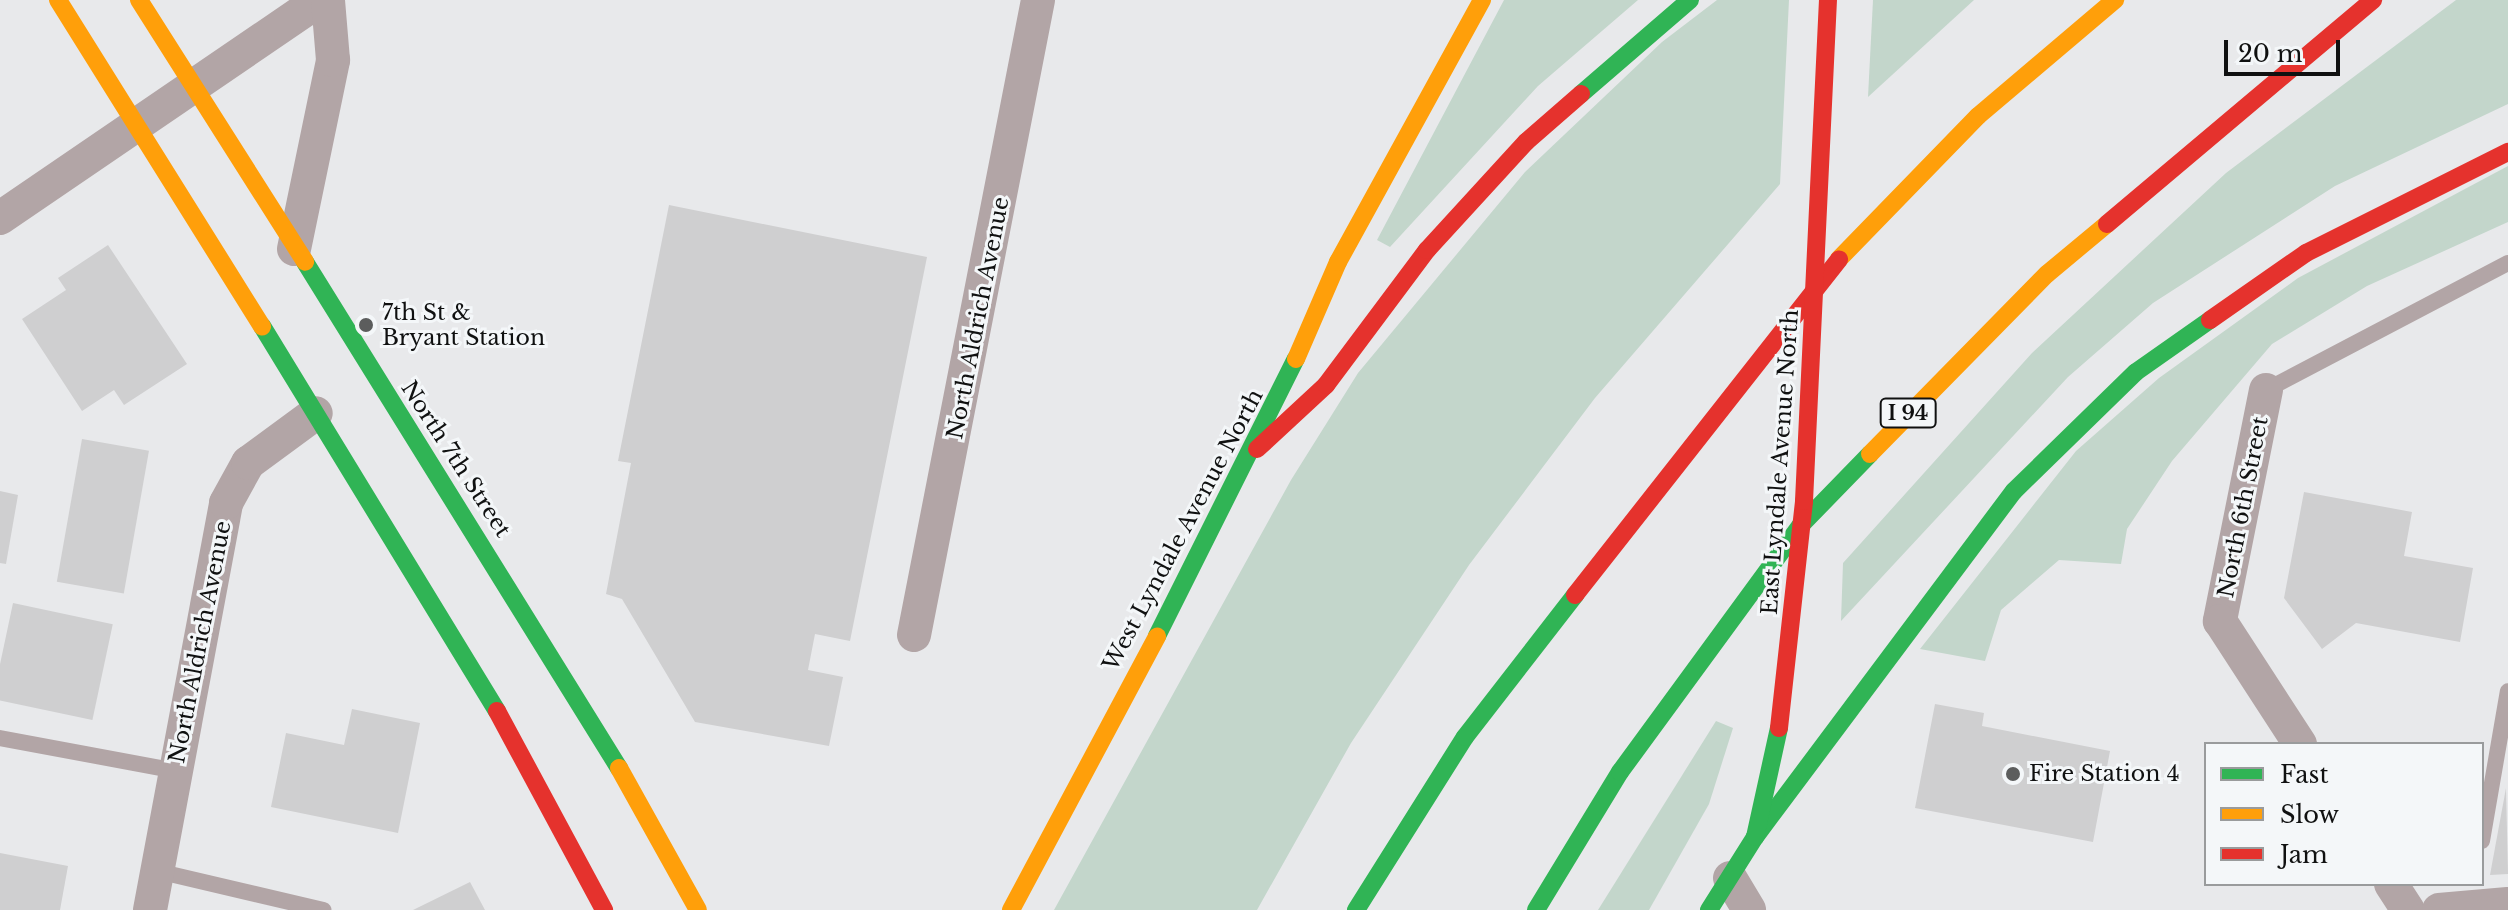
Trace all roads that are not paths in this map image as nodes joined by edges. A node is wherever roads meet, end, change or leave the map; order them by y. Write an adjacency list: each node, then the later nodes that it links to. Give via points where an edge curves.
1 (58, 0): 12 (main road)
2 (139, 0): 11 (main road, North 7th Street)
3 (319, 0): 11 (street)
4 (328, 0): 15 (street, via 333,60)
5 (1038, 0): 20 (street, North Aldrich Avenue)
6 (1482, 0): 19 (main road, West Lyndale Avenue North, via 1338,262)
7 (1690, 0): 19 (main road, via 1526,142 1427,250 1326,385)
8 (1828, 0): 26 (main road, East Lyndale Avenue North, bridge, via 1804,501 1779,728)
9 (2115, 0): 37 (main road, via 1978,116 1800,301 1465,737)
10 (2373, 0): 38 (main road, I 94, via 2047,274 1801,525 1620,772)
11 (194, 88): 12 (street); 15 (main road, North 7th Street)
12 (136, 125): 14 (street); 18 (main road)
13 (2508, 152): 26 (main road, via 2306,253 2136,372 2004,503)
14 (0, 218)
15 (294, 249): 35 (main road, North 7th Street, via 565,671)
16 (2508, 263): 17 (lane)
17 (2266, 390): 23 (street, North 6th Street, via 2220,621)
18 (316, 413): 24 (street, North Aldrich Avenue, via 248,463 226,503); 34 (main road, via 460,643)
19 (1257, 449): 36 (main road, West Lyndale Avenue North)
20 (914, 635)
21 (2508, 691): 25 (lane)
22 (0, 738): 24 (lane)
23 (2299, 742)
24 (176, 771): 27 (street, North Aldrich Avenue)
25 (2484, 829)
26 (1755, 837): 28 (main road, East Lyndale Avenue North)
27 (157, 871): 32 (street, North Aldrich Avenue); 33 (lane)
28 (1730, 878): 39 (main road, East Lyndale Avenue North); 40 (street)
29 (2392, 886): 41 (street)
30 (2462, 900): 31 (street)
31 (2508, 904)
32 (150, 910)
33 (323, 910)
34 (604, 910)
35 (698, 910)
36 (1011, 910)
37 (1356, 910)
38 (1536, 910)
39 (1709, 910)
40 (1749, 910)
41 (2408, 910)

